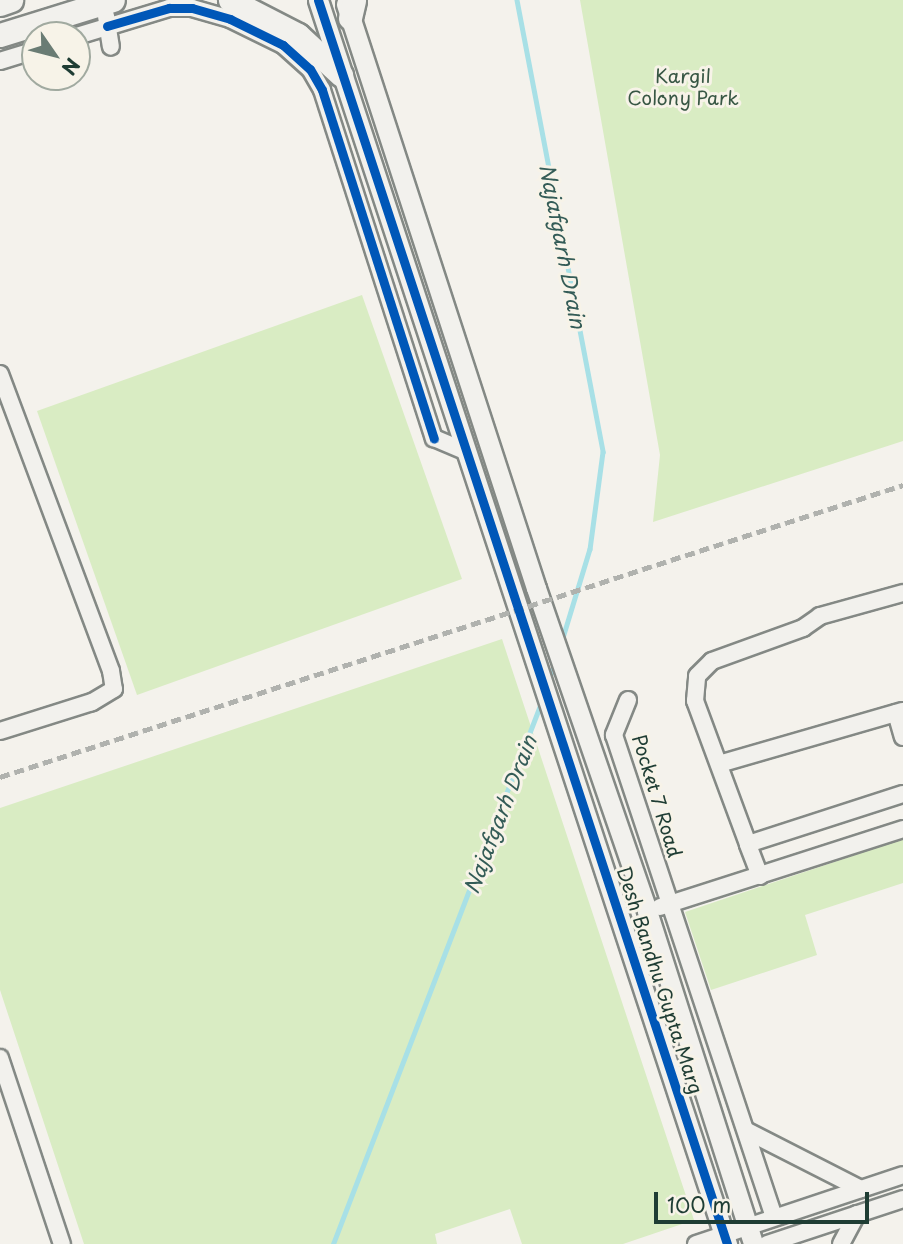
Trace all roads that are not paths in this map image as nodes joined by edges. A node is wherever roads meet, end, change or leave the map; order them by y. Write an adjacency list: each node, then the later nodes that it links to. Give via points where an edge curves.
1 (12, 0): 5 (main road)
2 (230, 0): 13 (main road, via 298,35)
3 (317, 0): 13 (street, Desh Bandhu Gupta Marg)
4 (109, 1): 7 (street); 9 (main road)
5 (0, 4)
6 (350, 6): 27 (street, Desh Bandhu Gupta Marg, via 536,588)
7 (107, 26): 8 (street); 10 (street); 15 (street, via 169,8 192,8 230,19 283,45 310,69 322,90 434,438)
8 (91, 31)
9 (0, 35)
10 (111, 47)
11 (21, 54): 12 (street)
12 (0, 61)
13 (341, 75): 15 (street, Desh Bandhu Gupta Marg)
14 (0, 374): 19 (street, via 111,671 114,690 92,702)
15 (467, 452): 36 (street, Desh Bandhu Gupta Marg)
16 (903, 593): 21 (street, via 820,616 803,628 702,668 693,688 695,701)
17 (628, 700): 26 (street, Pocket 7 Road, via 614,735)
18 (900, 712): 20 (street); 21 (street)
19 (0, 731)
20 (903, 737)
21 (719, 764): 24 (street)
22 (903, 794): 24 (street)
23 (903, 830): 25 (street)
24 (747, 844): 25 (street)
25 (760, 876): 26 (street)
26 (668, 905): 27 (street); 29 (street, Pocket 7 Road)
27 (647, 911): 35 (street, Desh Bandhu Gupta Marg)
28 (0, 1058): 38 (street)
29 (747, 1131): 31 (street); 34 (street, Pocket 7 Road)
30 (903, 1175): 31 (street)
31 (861, 1189): 34 (street)
32 (903, 1199): 33 (street)
33 (857, 1214): 37 (street); 41 (street)
34 (774, 1217): 35 (street)
35 (750, 1235): 36 (street)
36 (726, 1239): 39 (street)
37 (785, 1241): 40 (street)
38 (62, 1244)
39 (696, 1244)
40 (767, 1244)
41 (841, 1244)

